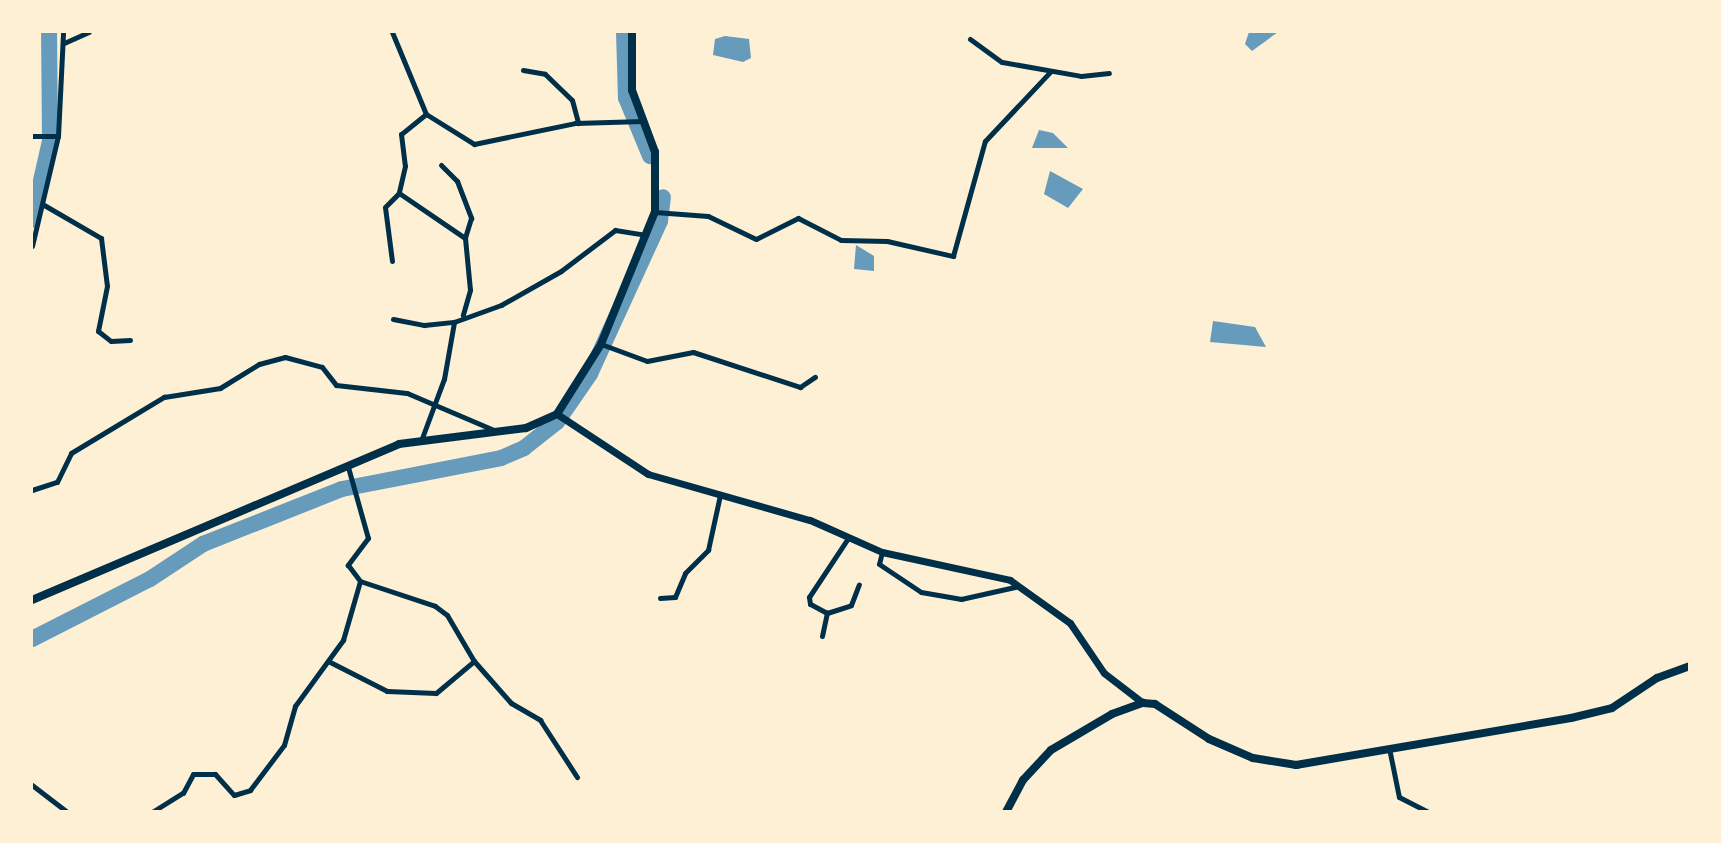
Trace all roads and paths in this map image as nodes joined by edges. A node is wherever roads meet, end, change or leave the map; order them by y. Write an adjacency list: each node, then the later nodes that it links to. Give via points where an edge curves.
1 (63, 32): 6 (street)
2 (90, 32): 6 (street)
3 (392, 32): 10 (street)
4 (632, 32): 11 (main road, via 632,90)
5 (970, 39): 8 (street, via 1002,62)
6 (64, 44): 14 (street)
7 (523, 70): 12 (street, via 545,74 572,100)
8 (1051, 71): 9 (street, via 1081,76); 18 (street, via 985,141 953,256 887,241 841,240 798,218 756,239 708,216)
9 (1109, 73)
10 (426, 114): 12 (street, via 474,144); 16 (street, via 401,134 405,166)
11 (643, 121): 12 (street); 18 (main road, via 655,152)
12 (579, 123)
13 (32, 136): 14 (street)
14 (58, 136): 17 (street)
15 (441, 165): 20 (street, via 457,182 471,218)
16 (399, 193): 20 (street); 22 (street, via 384,207)
17 (44, 205): 21 (street); 26 (street, via 101,238 107,286 98,331 111,341)
18 (655, 212): 19 (main road)
19 (646, 235): 23 (street, via 615,230 561,271 501,305); 27 (main road)
20 (465, 238): 23 (street, via 470,290)
21 (32, 246)
22 (392, 261)
23 (463, 315): 25 (street)
24 (393, 319): 25 (street, via 424,326)
25 (454, 322): 29 (street)
26 (130, 340)
27 (600, 344): 28 (street, via 647,361 693,351 800,387); 30 (main road)
28 (815, 377)
29 (434, 406): 31 (street); 32 (street); 34 (street, via 389,388 336,385 322,367 301,357 272,360 227,386 164,397 71,453 57,482)
30 (557, 414): 31 (main road, via 536,426); 35 (street, via 648,474)
31 (498, 432): 32 (main road)
32 (422, 438): 33 (main road)
33 (348, 467): 38 (street, via 368,538 348,565); 42 (main road)
34 (32, 490)
35 (720, 495): 36 (street, via 810,520); 41 (street, via 708,550 685,573 675,597)
36 (849, 538): 37 (street); 43 (street, via 809,597 810,604)
37 (882, 552): 40 (street); 40 (street, via 879,564 921,592 961,599)
38 (360, 581): 45 (street, via 353,615); 46 (street, via 435,606)
39 (859, 584): 43 (street, via 851,605)
40 (1021, 586): 48 (street, via 1070,623 1104,673)
41 (660, 598)
42 (32, 600)
43 (827, 613): 44 (street)
44 (822, 636)
45 (330, 662): 46 (street, via 387,691 436,693); 53 (street, via 295,706 284,745 249,790 234,795 215,774 194,774 183,793)
46 (474, 662): 50 (street, via 511,703 540,720)
47 (1689, 666): 49 (main road, via 1657,678 1611,708)
48 (1143, 703): 49 (main road, via 1155,704 1209,739 1253,758 1296,765); 54 (main road, via 1112,714 1051,750 1023,780)
49 (1389, 747): 55 (street, via 1399,797)
50 (577, 777)
51 (32, 785): 52 (street)
52 (66, 812)
53 (152, 812)
54 (1006, 812)
55 (1429, 812)

